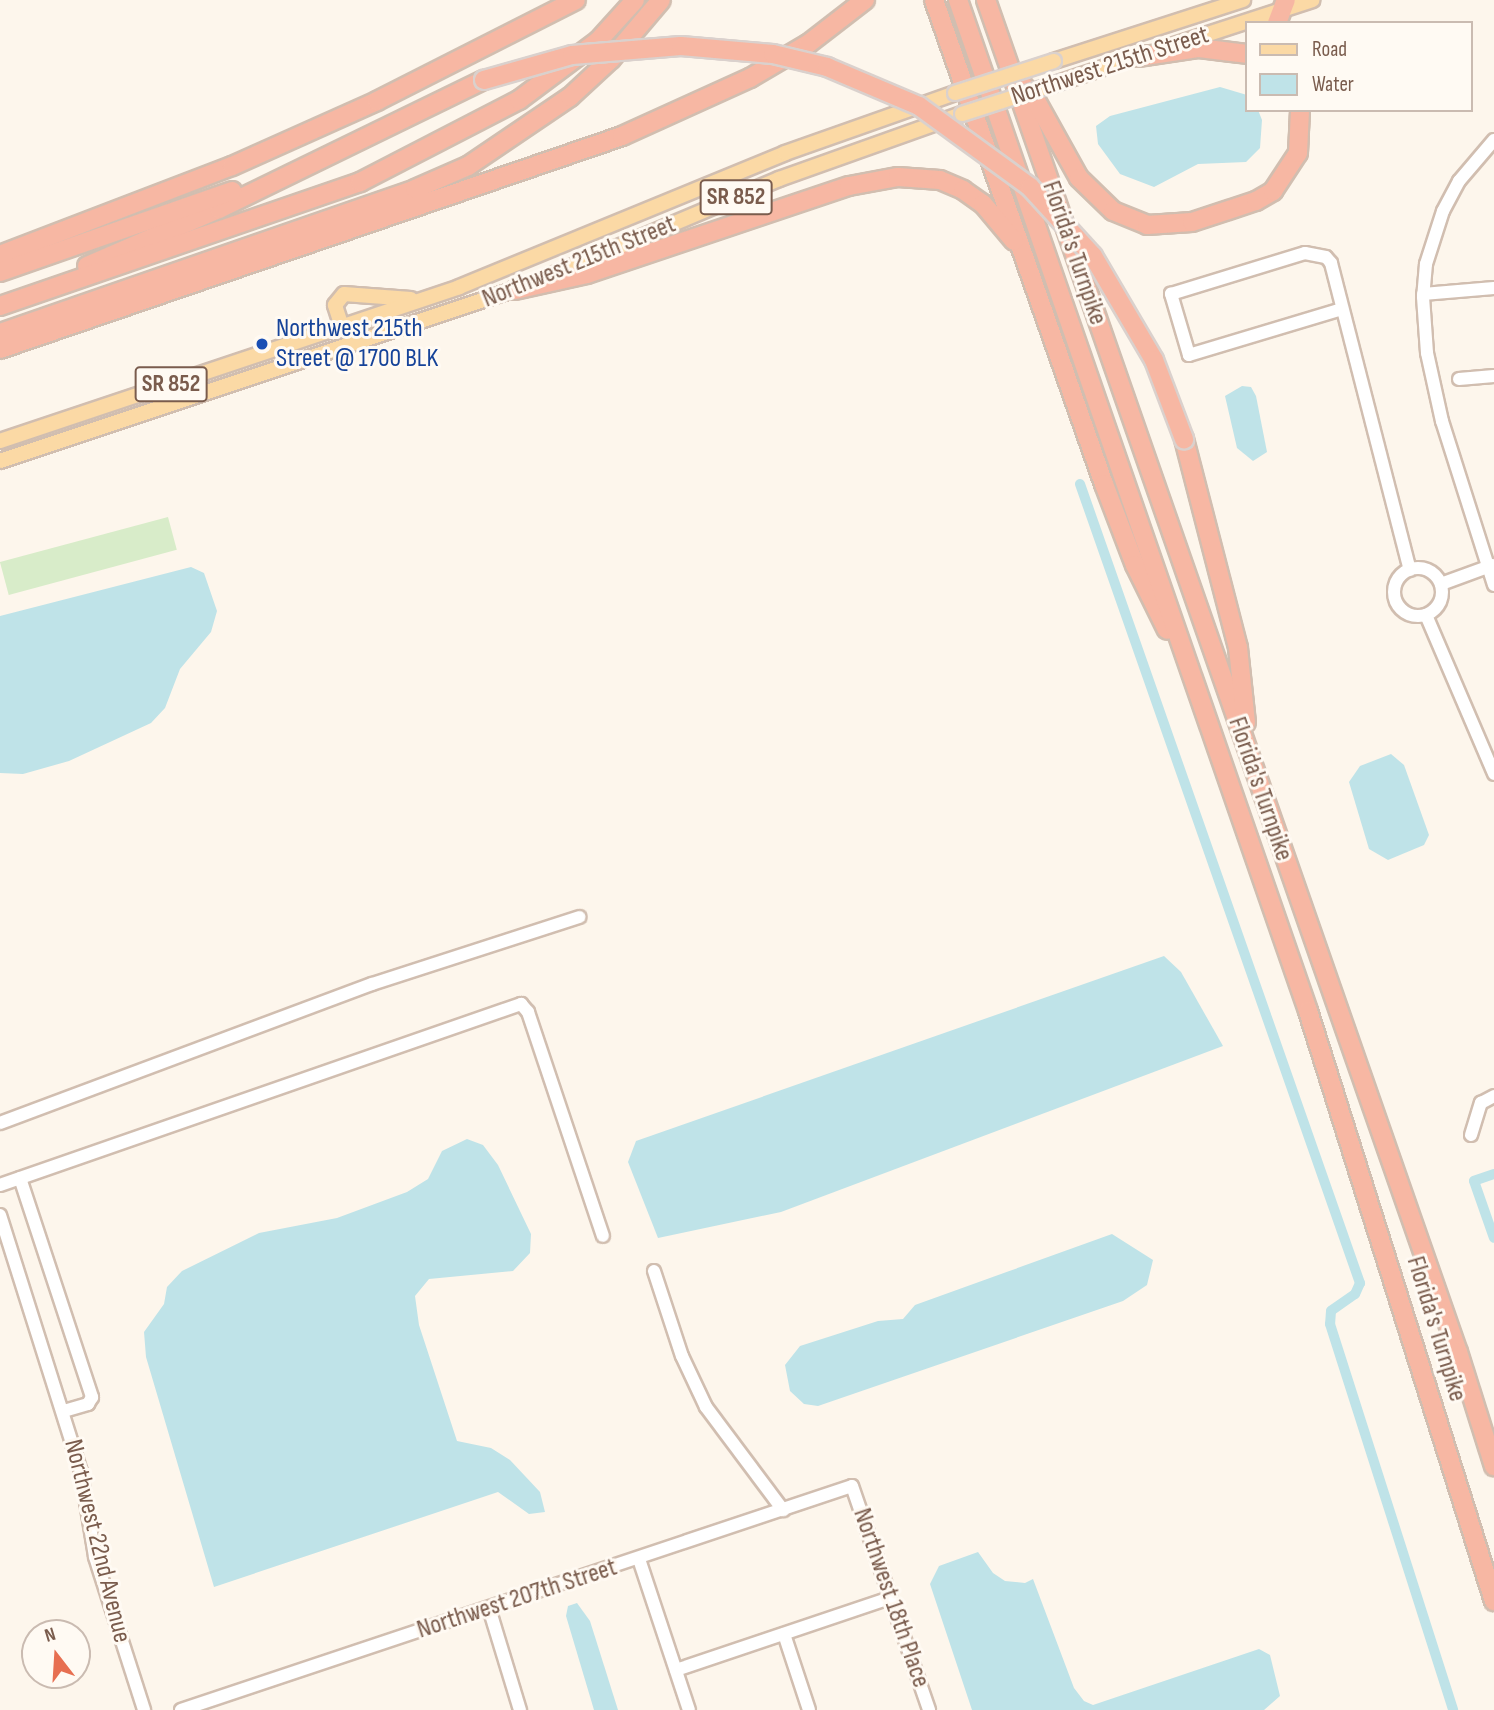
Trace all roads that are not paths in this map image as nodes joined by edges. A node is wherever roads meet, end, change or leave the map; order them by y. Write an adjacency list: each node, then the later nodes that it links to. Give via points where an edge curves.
1 (576, 0): 20 (highway, via 377,101 232,166)
2 (635, 0): 26 (highway, via 598,41 519,100 360,183)
3 (661, 0): 29 (highway, via 611,59 570,97 468,166 415,189)
4 (865, 0): 30 (highway, via 808,44 750,78 622,136)
5 (934, 0): 19 (highway)
6 (958, 0): 40 (highway, Florida's Turnpike)
7 (986, 0): 15 (highway, Florida's Turnpike)
8 (1243, 0): 25 (main road, Northwest 215th Street / SR 852, bridge, via 776,156)
9 (1313, 0): 10 (main road, Northwest 215th Street / SR 852)
10 (1280, 11): 11 (main road, Northwest 215th Street / SR 852)
11 (1249, 21)
12 (1246, 22): 14 (main road, Northwest 215th Street / SR 852)
13 (1246, 54): 14 (highway, via 1199,48)
14 (1138, 57): 23 (main road, Northwest 215th Street / SR 852, bridge, via 779,179)
15 (1011, 72): 16 (highway, via 1035,99 1079,178 1113,211 1147,225 1192,222 1273,191 1298,153); 41 (highway, Florida's Turnpike)
16 (1300, 112)
17 (1494, 141): 24 (street, via 1459,181 1433,236)
18 (321, 157): 21 (highway); 26 (highway, via 219,209); 41 (highway, bridge, via 484,80 572,55 681,46 773,54 827,67 919,106 1030,187 1093,256 1154,360 1184,439 1238,648)
19 (1023, 252): 23 (highway, via 973,196 940,180 898,177 849,186 587,274); 40 (highway, via 1135,565)
20 (0, 255)
21 (0, 272)
22 (1494, 288): 24 (street)
23 (514, 290): 34 (main road, Northwest 215th Street / SR 852)
24 (1423, 294): 35 (street, via 1427,353 1442,421)
25 (423, 300): 28 (main road, Northwest 215th Street / SR 852); 28 (main road, via 344,294 335,304)
26 (0, 304)
27 (1342, 309): 27 (street, via 1189,355 1171,294 1318,253 1331,263); 36 (street)
28 (342, 327): 33 (main road, Northwest 215th Street / SR 852)
29 (0, 333)
30 (0, 349)
31 (1494, 376): 32 (street)
32 (1459, 379)
33 (0, 441)
34 (0, 461)
35 (1491, 565): 37 (street); 38 (street)
36 (1410, 570): 37 (street, via 1430,572); 39 (street, via 1396,584 1396,600 1406,612)
37 (1441, 584): 39 (street, via 1440,601)
38 (1494, 585)
39 (1426, 615): 42 (street)
40 (1199, 694): 59 (highway, Florida's Turnpike, via 1308,1011)
41 (1249, 751): 52 (highway, Florida's Turnpike)
42 (1494, 774)
43 (579, 917): 45 (street, via 372,984)
44 (1494, 1096): 46 (street, via 1481,1103)
45 (0, 1123)
46 (1471, 1135)
47 (20, 1178): 48 (street); 50 (street, via 521,1004 528,1012); 53 (street, Northwest 22nd Avenue, via 92,1397 88,1404)
48 (0, 1185)
49 (0, 1215): 53 (street, Northwest 22nd Avenue)
50 (603, 1236)
51 (654, 1271): 57 (street, via 682,1356 706,1407)
52 (1458, 1352): 54 (highway); 55 (highway, Florida's Turnpike)
53 (63, 1411): 65 (street, Northwest 22nd Avenue, via 81,1472 95,1556)
54 (1494, 1438)
55 (1494, 1466)
56 (852, 1486): 57 (street, Northwest 207th Street); 60 (street, Northwest 18th Place)
57 (783, 1510): 58 (street, Northwest 207th Street)
58 (639, 1559): 61 (street, Northwest 207th Street); 64 (street)
59 (1491, 1594): 62 (highway, Florida's Turnpike)
60 (890, 1598): 63 (street); 70 (street, Northwest 18th Place)
61 (489, 1608): 66 (street, Northwest 207th Street); 67 (street)
62 (1494, 1615)
63 (784, 1634): 64 (street); 69 (street)
64 (676, 1670): 68 (street)
65 (144, 1710)
66 (181, 1710)
67 (520, 1710)
68 (689, 1710)
69 (809, 1710)
70 (929, 1710)

